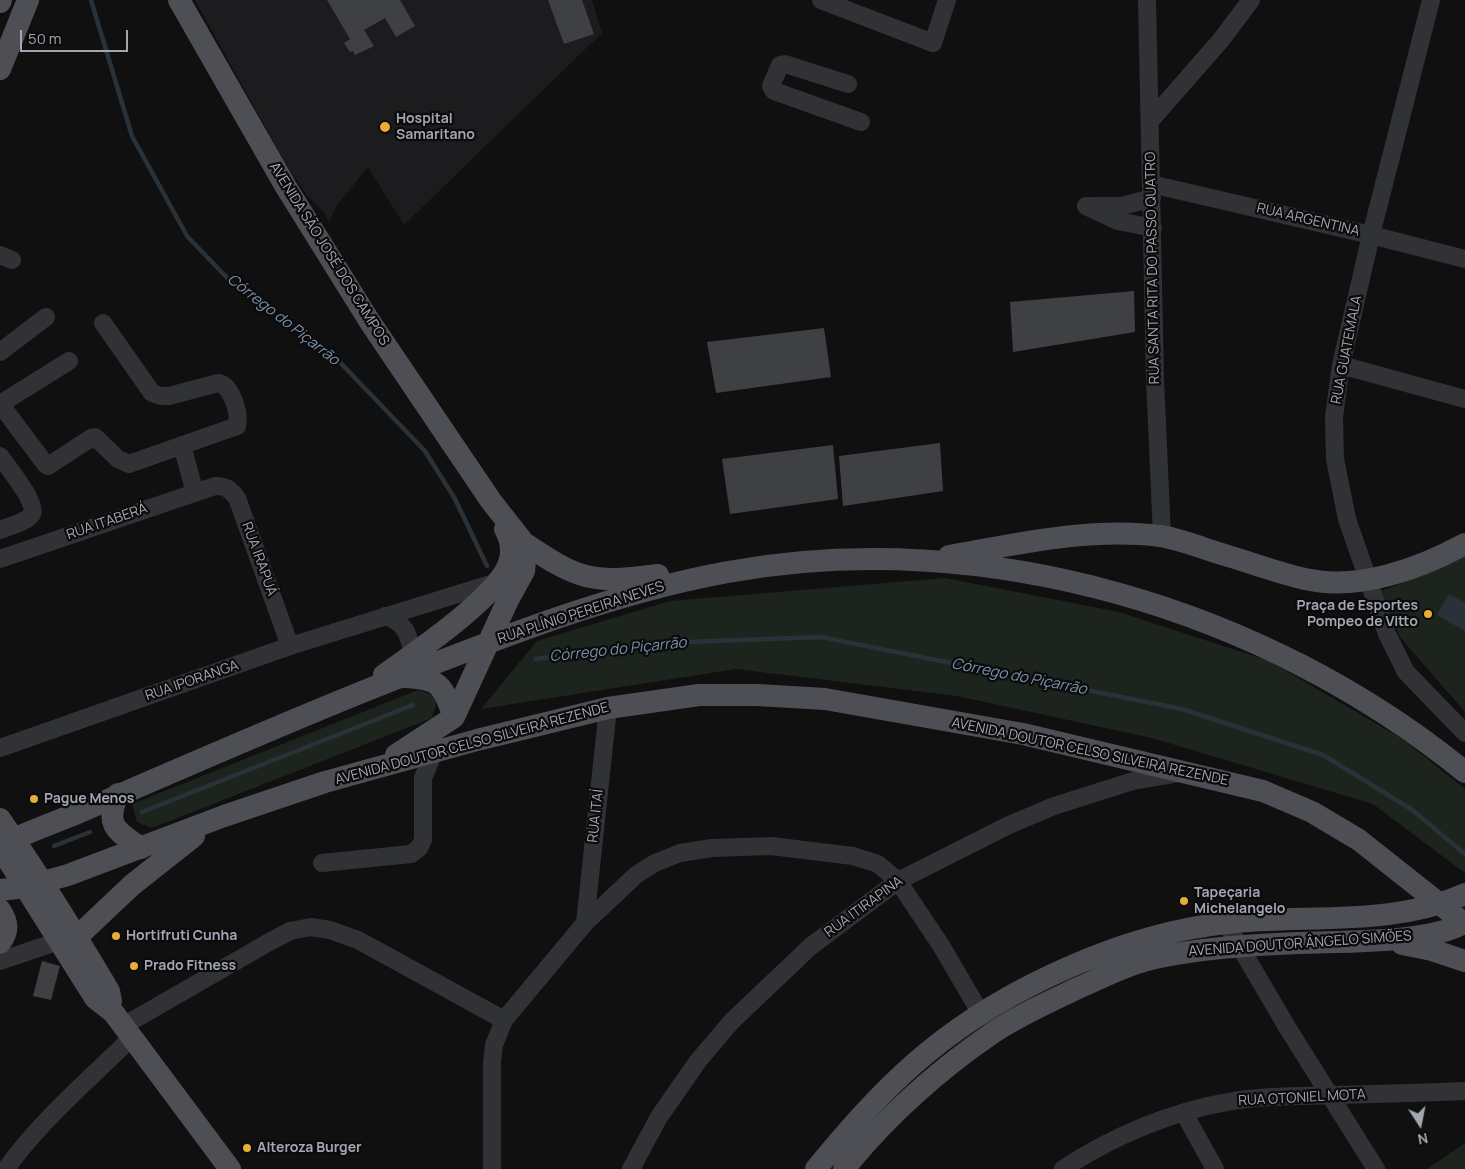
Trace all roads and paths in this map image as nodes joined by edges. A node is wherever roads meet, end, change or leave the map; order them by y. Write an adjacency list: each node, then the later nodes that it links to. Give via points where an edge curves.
1 (28, 0): 8 (main road)
2 (179, 0): 27 (main road, AVENIDA SÃO JOSÉ DOS CAMPOS, via 286,187 370,322)
3 (821, 0): 4 (street, via 932,43)
4 (947, 0)
5 (1147, 0): 10 (street, RUA SANTA RITA DO PASSO QUATRO)
6 (1251, 0): 10 (street, via 1221,40)
7 (1431, 0): 14 (street, RUA GUATEMALA)
8 (0, 69)
9 (848, 84): 11 (street, via 785,64 780,65 771,86 774,91)
10 (1150, 120): 12 (street, RUA SANTA RITA DO PASSO QUATRO)
11 (861, 122)
12 (1151, 191): 13 (street, RUA SANTA RITA DO PASSO QUATRO); 13 (street, via 1122,206 1086,206 1118,221); 14 (street, RUA ARGENTINA)
13 (1153, 228): 29 (street, RUA SANTA RITA DO PASSO QUATRO)
14 (1371, 234): 15 (street, RUA ARGENTINA); 20 (street, RUA GUATEMALA)
15 (1465, 259)
16 (46, 317): 18 (street)
17 (103, 323): 23 (street, via 152,393 169,396 218,383 227,386 238,426)
18 (0, 352)
19 (69, 361): 22 (street)
20 (1341, 364): 21 (street); 36 (street, RUA GUATEMALA, via 1334,416 1335,459 1347,519)
21 (1465, 399)
22 (0, 404): 23 (street, via 46,465 95,437 118,460 129,464)
23 (182, 445): 26 (street)
24 (0, 456): 28 (street, via 30,498 33,508 32,514 23,521)
25 (215, 486): 26 (street, RUA ITABERÁ); 39 (street, RUA IRAPUÁ, via 224,486 237,498)
26 (196, 493): 32 (street, RUA ITABERÁ)
27 (491, 501): 30 (main road, AVENIDA SÃO JOSÉ DOS CAMPOS); 35 (main road, AVENIDA SÃO JOSÉ DOS CAMPOS, via 511,547 508,566)
28 (0, 530)
29 (1162, 536): 33 (main road, via 1120,532 1038,541); 36 (main road, via 1307,580)
30 (524, 543): 34 (main road, AVENIDA SÃO JOSÉ DOS CAMPOS, via 558,566 592,579); 38 (main road, via 524,571)
31 (1465, 544): 36 (main road)
32 (0, 559)
33 (923, 560): 34 (main road, RUA PLÍNIO PEREIRA NEVES, via 827,561); 50 (main road, RUA PLÍNIO PEREIRA NEVES, via 1033,573 1143,600 1198,618 1312,669 1384,711)
34 (729, 572): 38 (main road, RUA PLÍNIO PEREIRA NEVES, via 646,590)
35 (500, 581): 37 (street, RUA IPORANGA); 40 (main road, AVENIDA SÃO JOSÉ DOS CAMPOS)
36 (1368, 582): 45 (street, RUA GUATEMALA, via 1387,634 1406,672)
37 (385, 616): 39 (street, RUA IPORANGA); 40 (street, via 406,628)
38 (489, 643): 41 (main road, RUA PLÍNIO PEREIRA NEVES); 44 (main road)
39 (290, 646): 46 (street, RUA IPORANGA)
40 (413, 654): 42 (main road, AVENIDA SÃO JOSÉ DOS CAMPOS)
41 (402, 677): 42 (main road, RUA PLÍNIO PEREIRA NEVES); 44 (main road, via 428,678 439,684)
42 (332, 705): 52 (main road, RUA PLÍNIO PEREIRA NEVES)
43 (608, 708): 47 (main road, AVENIDA DOUTOR CELSO SILVEIRA REZENDE); 49 (main road, AVENIDA DOUTOR CELSO SILVEIRA REZENDE, via 699,695 825,699 1022,734); 64 (street, RUA ITAÍ)
44 (454, 717): 48 (main road)
45 (1465, 733)
46 (0, 748)
47 (434, 752): 48 (main road, AVENIDA DOUTOR CELSO SILVEIRA REZENDE); 51 (street)
48 (390, 764): 51 (street); 53 (main road, AVENIDA DOUTOR CELSO SILVEIRA REZENDE)
49 (1188, 772): 58 (street, RUA ITIRAPINA, via 1133,781 1054,806 1008,825); 62 (main road, AVENIDA DOUTOR CELSO SILVEIRA REZENDE, via 1263,791 1312,812 1359,840)
50 (1465, 772)
51 (422, 778): 57 (street, via 423,840 419,848 411,854)
52 (118, 794): 55 (main road, RUA PLÍNIO PEREIRA NEVES); 56 (main road, via 111,809 115,828)
53 (224, 816): 56 (main road, AVENIDA DOUTOR CELSO SILVEIRA REZENDE); 67 (main road, via 159,862)
54 (0, 819): 55 (main road)
55 (5, 843): 59 (main road)
56 (141, 848): 59 (main road, AVENIDA DOUTOR CELSO SILVEIRA REZENDE)
57 (322, 863)
58 (898, 881): 64 (street, via 878,864 853,856 771,846 712,848 680,853 656,863 636,875); 73 (street); 82 (street, RUA ITIRAPINA, via 811,946 732,1022 698,1061 659,1117)
59 (34, 884): 60 (main road, AVENIDA DOUTOR CELSO SILVEIRA REZENDE); 67 (main road)
60 (0, 890)
61 (1465, 894): 62 (main road, AVENIDA DOUTOR ÂNGELO SIMÕES)
62 (1442, 904): 65 (main road, AVENIDA DOUTOR ÂNGELO SIMÕES, via 1398,913); 66 (main road, AVENIDA DOUTOR CELSO SILVEIRA REZENDE)
63 (0, 910): 69 (main road, via 7,927)
64 (585, 923): 74 (street)
65 (1226, 923): 70 (street); 73 (main road, AVENIDA DOUTOR ÂNGELO SIMÕES, via 1154,938 1101,955 1052,974)
66 (1465, 923): 68 (main road, AVENIDA DOUTOR ÂNGELO SIMÕES, via 1433,933)
67 (68, 939): 71 (street); 75 (main road, via 109,991)
68 (1368, 939): 70 (main road, AVENIDA DOUTOR ÂNGELO SIMÕES); 72 (main road, via 1432,950)
69 (0, 943)
70 (1238, 946): 77 (street); 84 (main road, AVENIDA DOUTOR ÂNGELO SIMÕES, via 1153,959 1114,972 992,1033 899,1109)
71 (0, 961)
72 (1465, 961)
73 (981, 1014): 83 (main road, AVENIDA DOUTOR ÂNGELO SIMÕES, via 928,1052 879,1097)
74 (504, 1020): 75 (street, via 358,940 311,927 290,931); 81 (street, via 492,1062)
75 (122, 1025): 79 (street, via 55,1114); 80 (main road)
76 (1465, 1091): 77 (street, RUA OTONIEL MOTA)
77 (1332, 1095): 78 (street, RUA OTONIEL MOTA, via 1227,1102); 87 (street)
78 (1184, 1113): 85 (street, RUA OTONIEL MOTA, via 1132,1132 1080,1157); 86 (street)
79 (6, 1169)
80 (230, 1169)
81 (492, 1169)
82 (631, 1169)
83 (816, 1169)
84 (844, 1169)
85 (1063, 1169)
86 (1215, 1169)
87 (1376, 1169)

